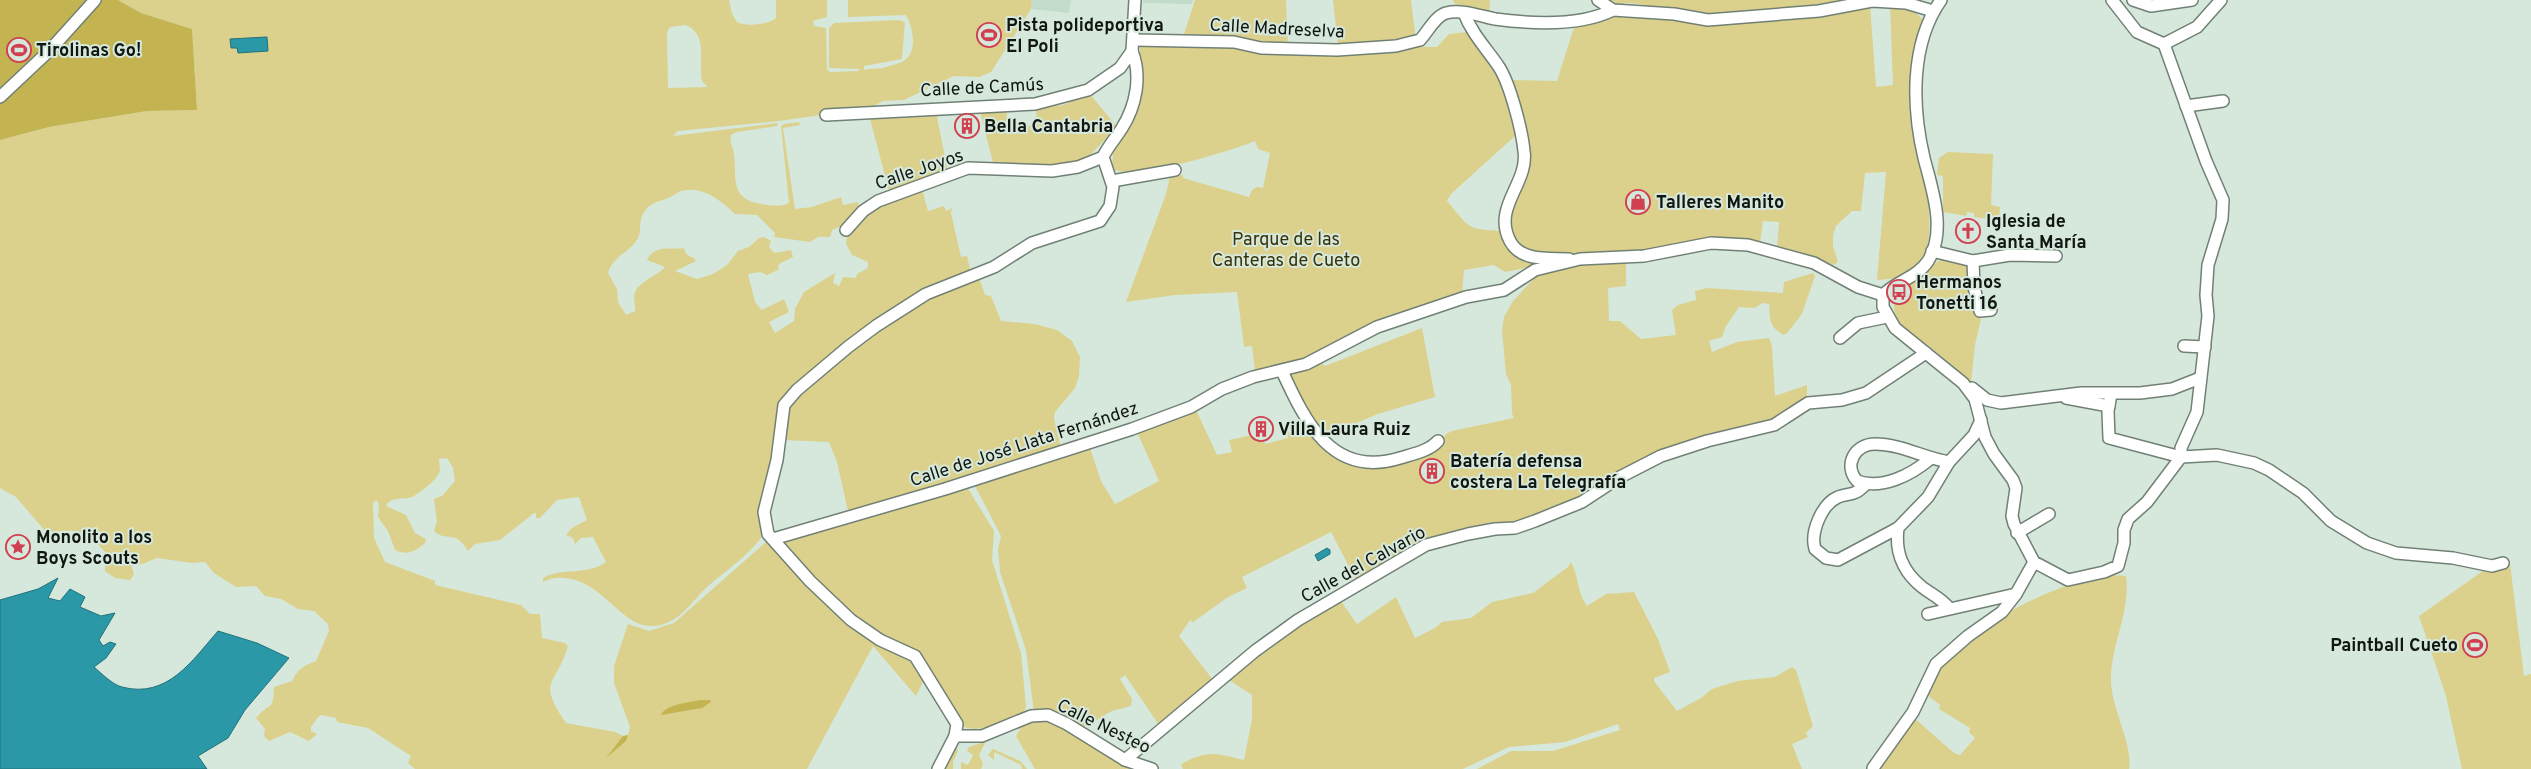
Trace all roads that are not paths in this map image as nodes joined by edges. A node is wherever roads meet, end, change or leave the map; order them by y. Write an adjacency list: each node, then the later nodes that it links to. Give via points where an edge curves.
1 (95, 0): 14 (street, via 50,50)
2 (1135, 0): 13 (street)
3 (1598, 0): 9 (street)
4 (1941, 0): 10 (street)
5 (2112, 0): 12 (street, via 2137,32)
6 (2133, 0): 7 (street, via 2152,6)
7 (2192, 0)
8 (2221, 0): 12 (street, via 2197,27)
9 (1613, 10): 10 (street, via 1725,20 1891,0); 11 (street, Calle Madreselva, via 1597,17 1546,22 1510,21)
10 (1934, 11): 22 (street, via 1922,43 1916,84 1921,138 1935,201 1936,238)
11 (1464, 13): 13 (street, Calle Madreselva, via 1440,16 1420,40 1369,49 1270,48 1234,42); 24 (street, via 1470,28 1505,77 1522,134 1524,163 1505,215 1511,243 1532,257)
12 (2164, 44): 16 (street)
13 (1133, 45): 17 (street, Calle de Camús, via 1120,68 1088,90 1047,102); 18 (street, via 1137,72 1134,104 1122,130)
14 (0, 97)
15 (2223, 102): 16 (street)
16 (2186, 106): 31 (street, via 2223,200 2222,219 2208,265)
17 (826, 115)
18 (1103, 157): 20 (street); 21 (street, Calle Joyos, via 1078,167 1052,171 968,168 878,201)
19 (1175, 170): 20 (street)
20 (1112, 180): 46 (street, via 1110,206 1100,221 1032,243 994,267 926,294 854,342 787,400 782,411 777,460 764,512 768,534)
21 (846, 230)
22 (1932, 251): 25 (street); 26 (street, via 1915,275 1891,287)
23 (2056, 256): 25 (street, via 1989,256)
24 (1580, 259): 26 (street, Calle de José Llata Fernández, via 1644,256 1711,243 1748,245 1814,263 1858,287); 33 (street, Calle de José Llata Fernández, via 1535,270 1504,290 1466,297 1385,324 1306,364)
25 (1973, 261): 27 (street, via 1974,287 1980,310)
26 (1883, 295): 28 (street)
27 (1991, 310)
28 (1887, 317): 29 (street, via 1858,324); 32 (street, via 1906,338)
29 (1840, 338)
30 (2184, 346): 31 (street)
31 (2205, 347): 34 (street)
32 (1926, 353): 35 (street); 55 (street, Calle del Calvario, via 1866,393 1842,400 1808,403 1774,425 1661,456 1582,502 1535,521 1426,546 1298,620 1255,651)
33 (1282, 371): 38 (street, via 1317,436 1342,454 1362,461 1387,462 1428,448); 46 (street, Calle de José Llata Fernández, via 1240,382 1191,407 1132,429 945,489)
34 (2200, 378): 36 (street, via 2172,389); 39 (street, via 2197,412 2181,448)
35 (1964, 384): 36 (street, via 1987,400 2001,403 2057,396); 37 (street, via 1978,406)
36 (2110, 400): 39 (street, via 2110,438)
37 (1981, 420): 41 (street, via 1974,436); 45 (street, via 1994,454 2016,488 2012,516)
38 (1438, 441)
39 (2181, 457): 47 (street, via 2147,502 2128,519 2118,566 2068,580); 48 (street, via 2216,455 2254,463 2303,493 2331,521 2367,543 2396,554 2454,558 2492,566)
40 (1930, 459): 41 (street); 42 (street, via 1907,476); 42 (street, via 1889,446 1861,446 1851,460 1850,468 1857,481)
41 (1949, 462): 44 (street, via 1928,497)
42 (1866, 484): 44 (street, via 1854,495 1839,497 1825,507 1814,534 1815,549 1826,558 1838,560)
43 (2049, 514): 45 (street)
44 (1898, 528): 50 (street, via 1897,551 1908,573)
45 (2017, 532): 47 (street)
46 (773, 539): 54 (street, via 851,620 880,640 915,656 957,724)
47 (2034, 562): 49 (street)
48 (2503, 563)
49 (2016, 594): 50 (street); 52 (street, via 2002,612)
50 (1949, 608): 51 (street)
51 (1928, 614)
52 (1936, 664): 53 (street); 56 (street, via 1913,712)
53 (1924, 670)
54 (955, 736): 55 (street, Calle Nesteo, via 982,736 1031,716 1048,716); 57 (street)
55 (1125, 760): 58 (street, Calle Nesteo)
56 (1873, 768)
57 (938, 769)
58 (1152, 769)

